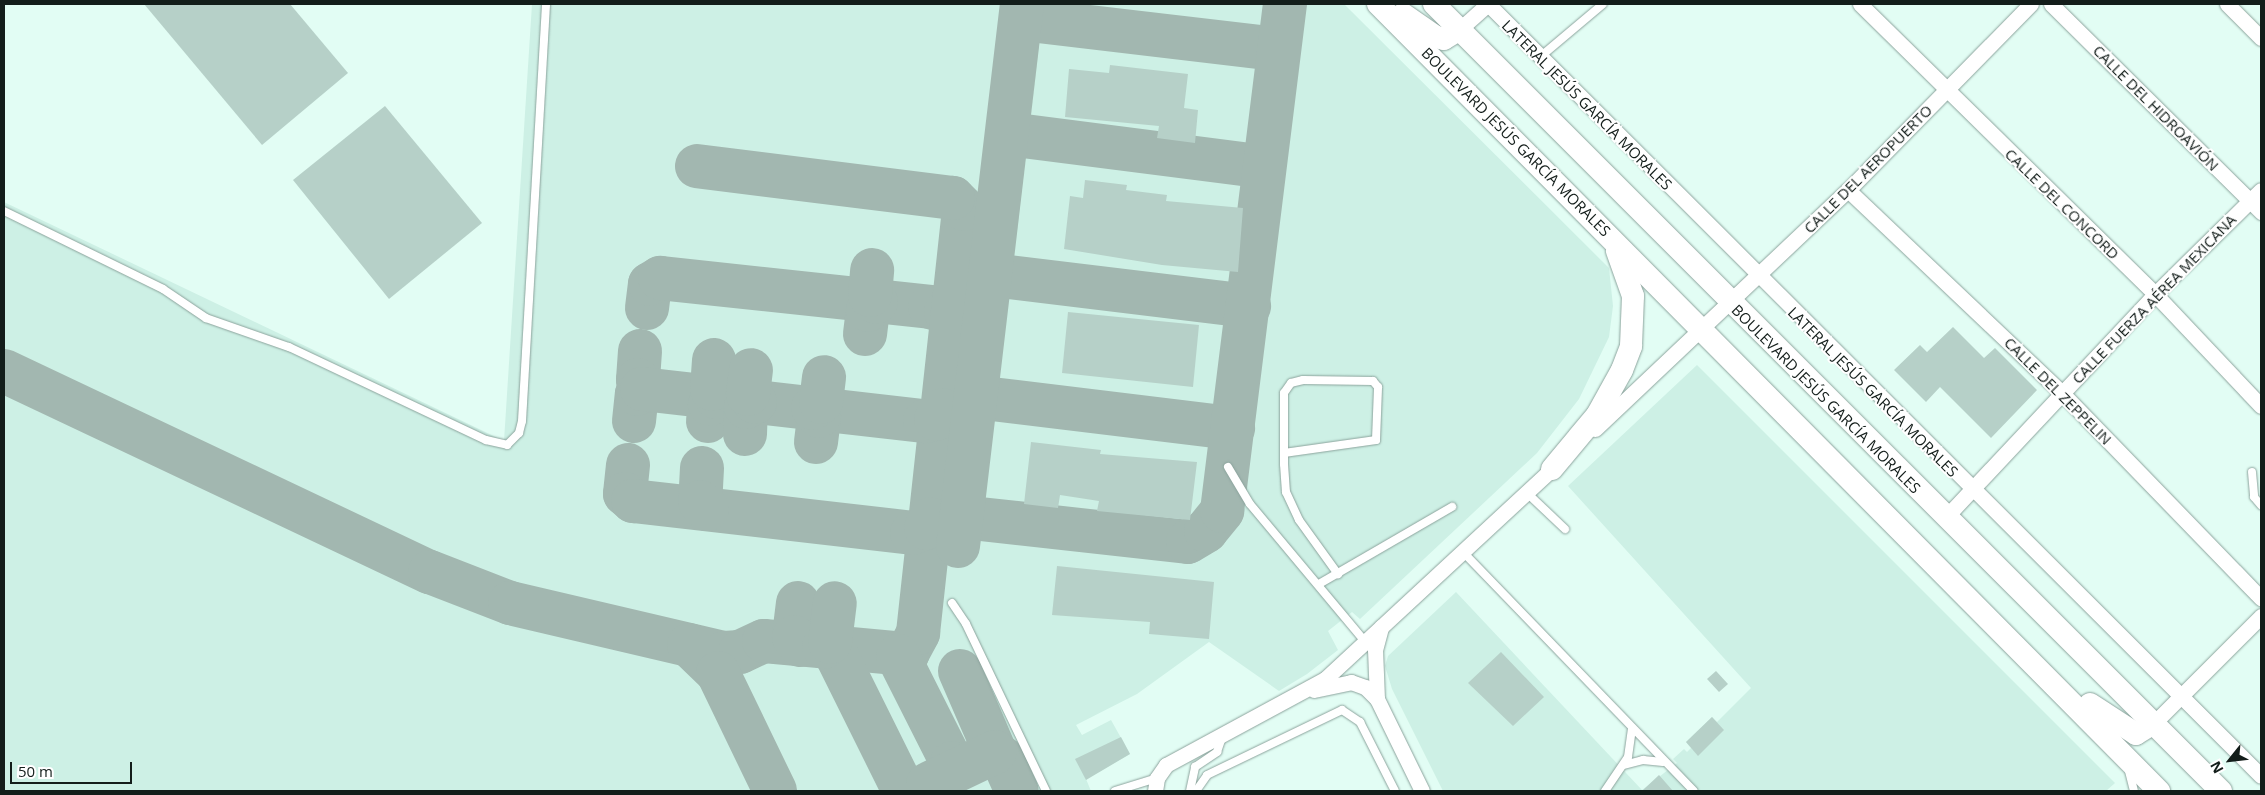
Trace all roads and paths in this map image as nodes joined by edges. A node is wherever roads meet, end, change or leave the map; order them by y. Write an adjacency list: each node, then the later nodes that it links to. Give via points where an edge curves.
1 (546, 4): 17 (lane, via 522,421 520,433 507,445 486,440 289,347 214,322 163,289)
2 (1378, 4): 18 (main road, BOULEVARD JESÚS GARCÍA MORALES)
3 (1388, 4): 11 (main road, via 1436,37 1444,39)
4 (1434, 4): 11 (main road, BOULEVARD JESÚS GARCÍA MORALES)
5 (1488, 4): 11 (street); 13 (street, LATERAL JESÚS GARCÍA MORALES)
6 (1603, 4): 13 (lane)
7 (1860, 4): 14 (street, CALLE DEL CONCORD)
8 (2031, 4): 14 (street, CALLE DEL AEROPUERTO)
9 (2051, 4): 16 (street, CALLE DEL HIDROAVIÓN)
10 (2227, 4): 12 (street)
11 (1460, 29): 21 (main road, BOULEVARD JESÚS GARCÍA MORALES)
12 (2261, 38)
13 (1540, 57): 19 (street, LATERAL JESÚS GARCÍA MORALES)
14 (1946, 90): 15 (street, CALLE DEL AEROPUERTO); 20 (street, CALLE DEL CONCORD)
15 (1848, 190): 19 (street, CALLE DEL AEROPUERTO); 23 (street, CALLE DEL ZEPPELIN)
16 (2258, 201): 20 (street, CALLE FUERZA AÉREA MEXICANA)
17 (4, 211)
18 (1598, 223): 22 (main road, BOULEVARD JESÚS GARCÍA MORALES); 27 (main road, via 1628,276 1635,317 1631,346 1616,383 1597,415)
19 (1757, 277): 21 (street, CALLE DEL AEROPUERTO); 29 (street, LATERAL JESÚS GARCÍA MORALES)
20 (2155, 294): 23 (street, CALLE FUERZA AÉREA MEXICANA); 24 (street, CALLE DEL CONCORD)
21 (1731, 302): 22 (street, CALLE DEL AEROPUERTO); 33 (main road, BOULEVARD JESÚS GARCÍA MORALES)
22 (1702, 331): 27 (street, CALLE DEL AEROPUERTO); 42 (main road, BOULEVARD JESÚS GARCÍA MORALES)
23 (2062, 393): 29 (street, CALLE FUERZA AÉREA MEXICANA); 38 (street, CALLE DEL ZEPPELIN)
24 (2261, 406)
25 (1284, 453): 25 (lane, via 1284,393 1291,383 1321,378 1373,381 1378,387 1376,440); 36 (lane, via 1286,492 1292,506)
26 (1228, 467): 37 (lane, via 1250,504)
27 (1552, 468): 30 (street, CALLE DEL AEROPUERTO)
28 (2252, 472): 31 (lane, via 2254,497)
29 (1972, 491): 33 (street, CALLE FUERZA AÉREA MEXICANA); 44 (street, LATERAL JESÚS GARCÍA MORALES)
30 (1526, 492): 34 (lane); 35 (street, CALLE DEL AEROPUERTO)
31 (2261, 505)
32 (1452, 507): 36 (lane)
33 (1945, 518): 46 (main road, BOULEVARD JESÚS GARCÍA MORALES)
34 (1566, 529)
35 (1463, 552): 41 (street, CALLE DEL AEROPUERTO, via 1382,627); 47 (lane)
36 (1338, 574): 37 (lane)
37 (1319, 584): 41 (lane)
38 (2261, 598)
39 (952, 603): 54 (lane, via 966,624)
40 (2261, 616): 44 (street)
41 (1370, 646): 43 (street); 45 (street)
42 (2035, 663): 46 (main road, via 2129,732 2142,733); 53 (main road, BOULEVARD JESÚS GARCÍA MORALES, via 2116,748)
43 (1308, 691): 45 (street, via 1351,682 1365,687); 48 (street)
44 (2183, 696): 46 (street); 51 (street, LATERAL JESÚS GARCÍA MORALES)
45 (1377, 700): 59 (street)
46 (2155, 722): 63 (main road, BOULEVARD JESÚS GARCÍA MORALES)
47 (1632, 728): 49 (lane); 50 (lane, via 1632,748)
48 (1224, 736): 52 (street, via 1166,765); 56 (lane, via 1217,752 1195,767)
49 (1664, 762): 50 (lane, via 1643,760); 61 (lane)
50 (1623, 766): 60 (lane)
51 (2261, 776)
52 (1156, 784): 55 (lane)
53 (2141, 785): 62 (main road, BOULEVARD JESÚS GARCÍA MORALES)
54 (1046, 791)
55 (1115, 791)
56 (1190, 791)
57 (1196, 791): 58 (lane, via 1207,776 1342,710 1360,722)
58 (1395, 791)
59 (1422, 791)
60 (1605, 791)
61 (1694, 791)
62 (2159, 791)
63 (2221, 791)

